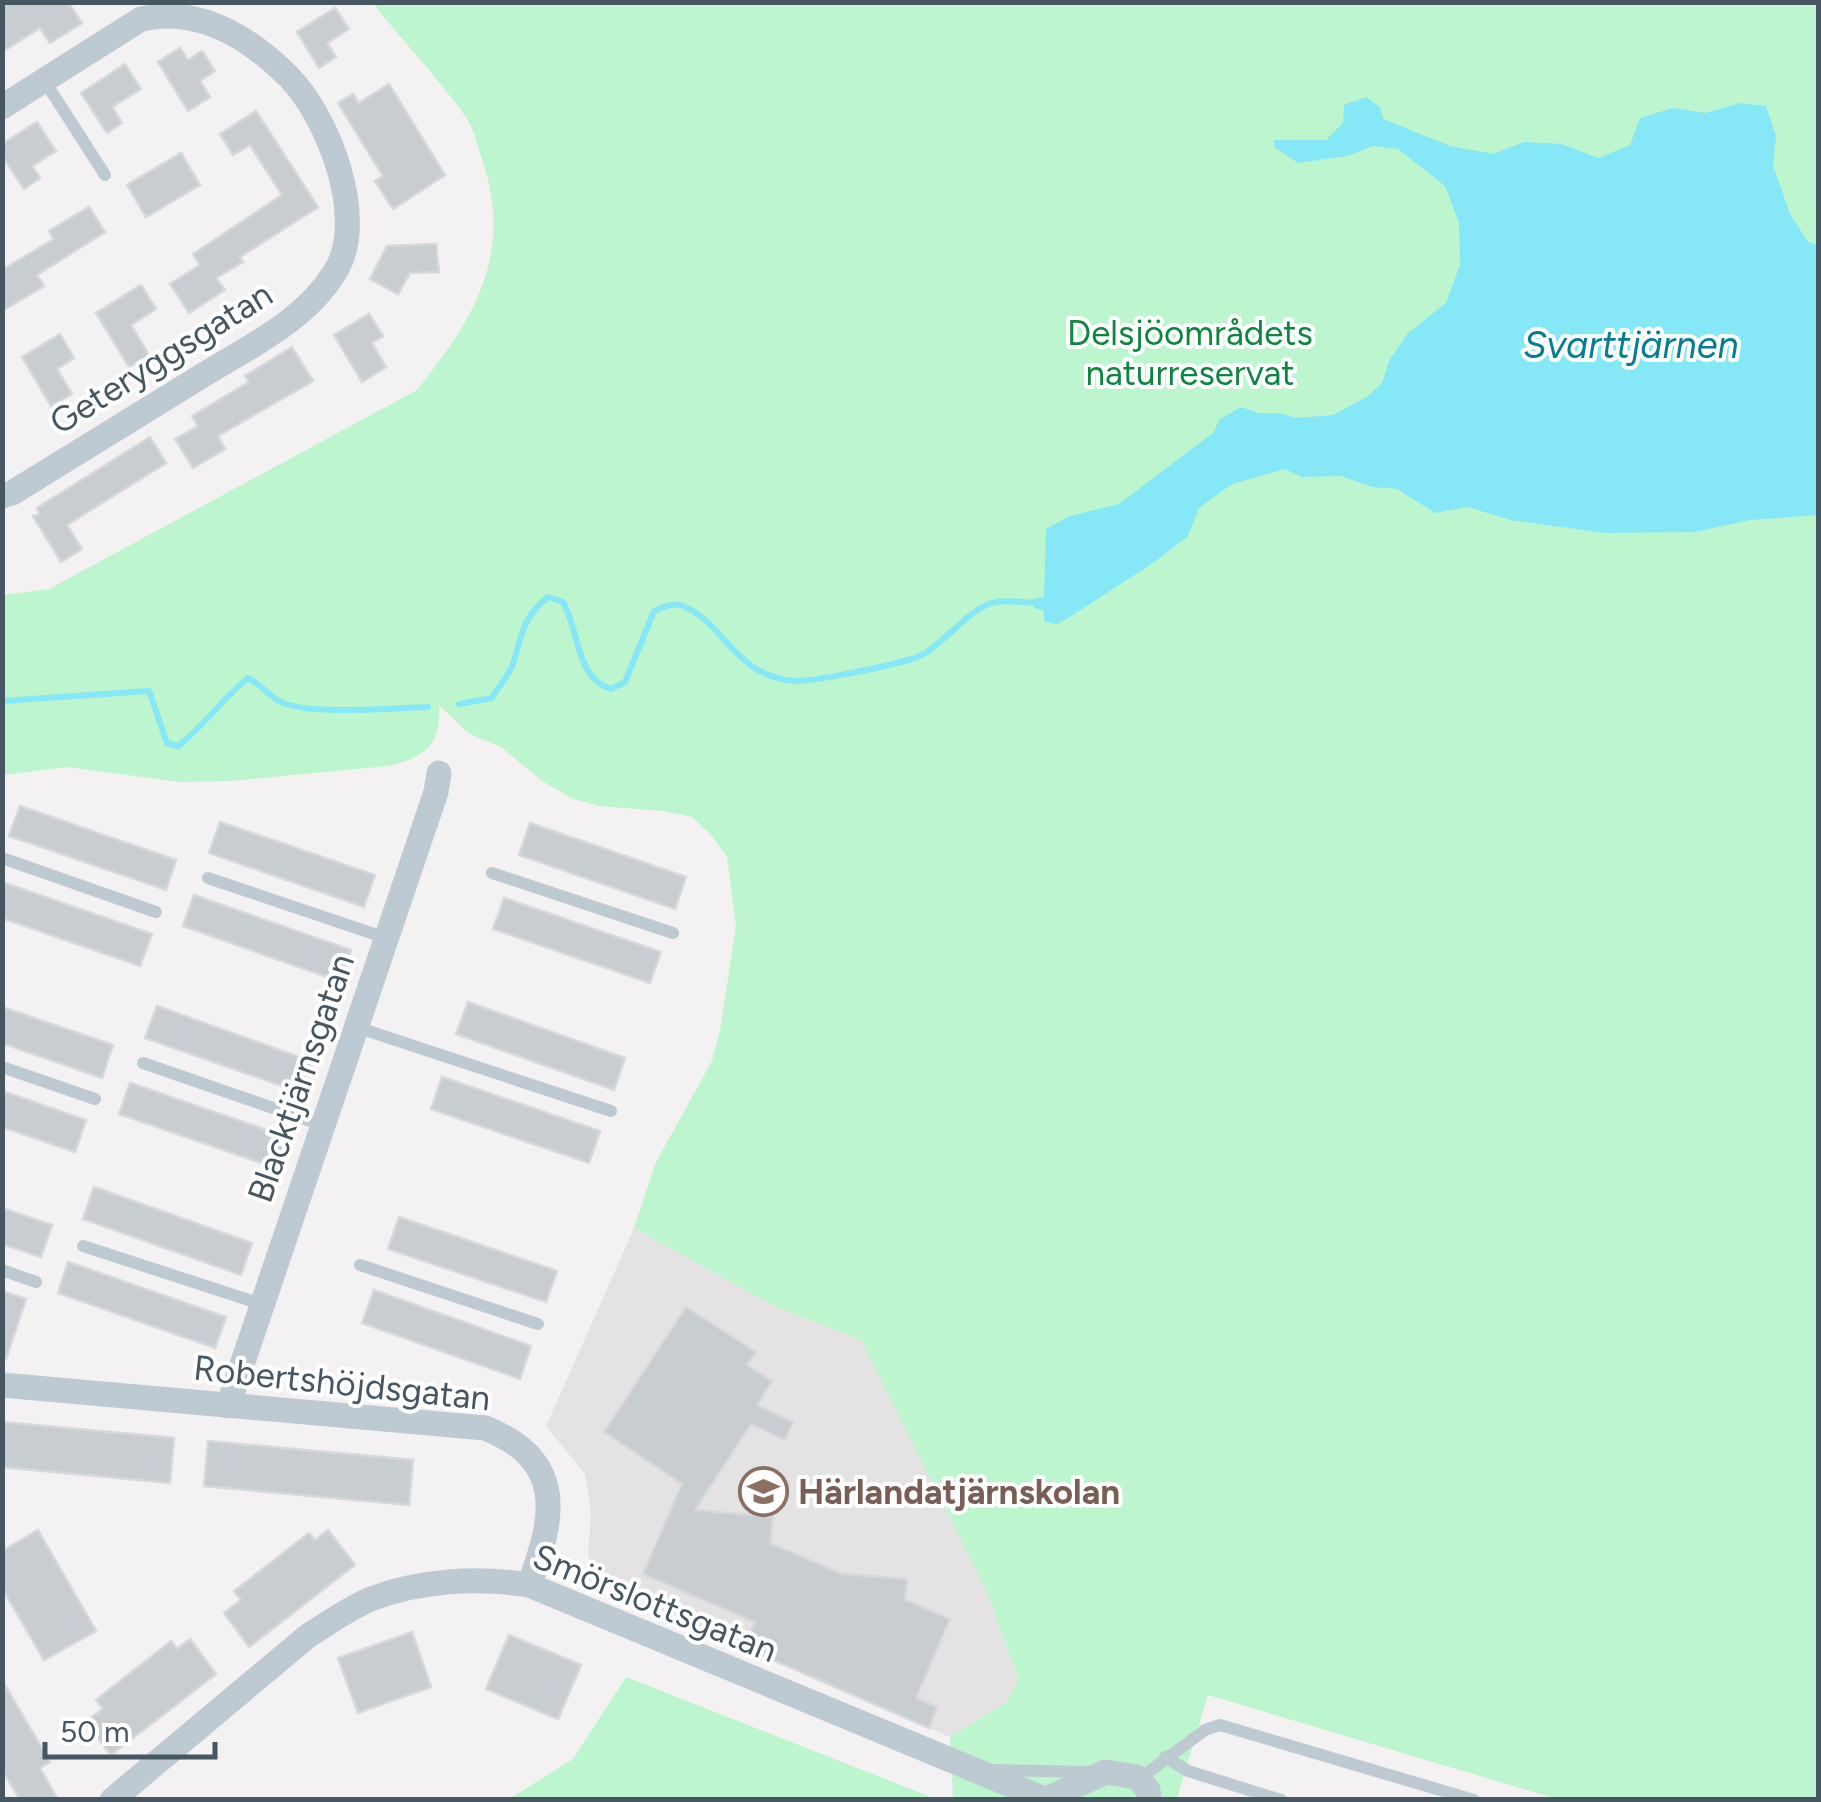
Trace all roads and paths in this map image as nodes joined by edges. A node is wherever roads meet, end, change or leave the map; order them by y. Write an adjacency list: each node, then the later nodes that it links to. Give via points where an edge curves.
1 (44, 80): 2 (street, Geteryggsgatan); 3 (lane); 4 (street, Geteryggsgatan, via 141,19 197,18 224,28 266,55 316,114 341,177 345,253 294,318)
2 (2, 106)
3 (105, 174)
4 (2, 496)
5 (439, 773): 11 (street, Blacktjärnsgatan)
6 (2, 858): 9 (lane)
7 (492, 873): 10 (lane)
8 (208, 878): 11 (lane)
9 (156, 912)
10 (673, 933)
11 (386, 938): 12 (street, Blacktjärnsgatan)
12 (356, 1027): 16 (lane); 17 (street, Blacktjärnsgatan)
13 (143, 1064): 17 (lane)
14 (2, 1068): 15 (lane)
15 (94, 1099)
16 (611, 1112)
17 (322, 1125): 22 (street, Blacktjärnsgatan)
18 (83, 1246): 22 (lane)
19 (360, 1265): 23 (lane)
20 (2, 1270): 21 (lane)
21 (36, 1282)
22 (260, 1304): 25 (street, Blacktjärnsgatan)
23 (538, 1324)
24 (2, 1385): 25 (street, Robertshöjdsgatan)
25 (228, 1406): 26 (street, Robertshöjdsgatan, via 459,1425 504,1436 533,1460 548,1491 547,1530)
26 (529, 1585): 29 (street, Smörslottsgatan); 32 (street, Smörslottsgatan, via 429,1585 371,1599 309,1635)
27 (1165, 1757): 30 (lane); 33 (lane, via 1188,1771); 34 (lane, via 1220,1725)
28 (1106, 1772): 29 (lane); 30 (street, via 1129,1774); 31 (street, Smörslottsgatan)
29 (979, 1774): 31 (street, Smörslottsgatan)
30 (1144, 1789)
31 (1043, 1799)
32 (112, 1800)
33 (1281, 1800)
34 (1474, 1800)

